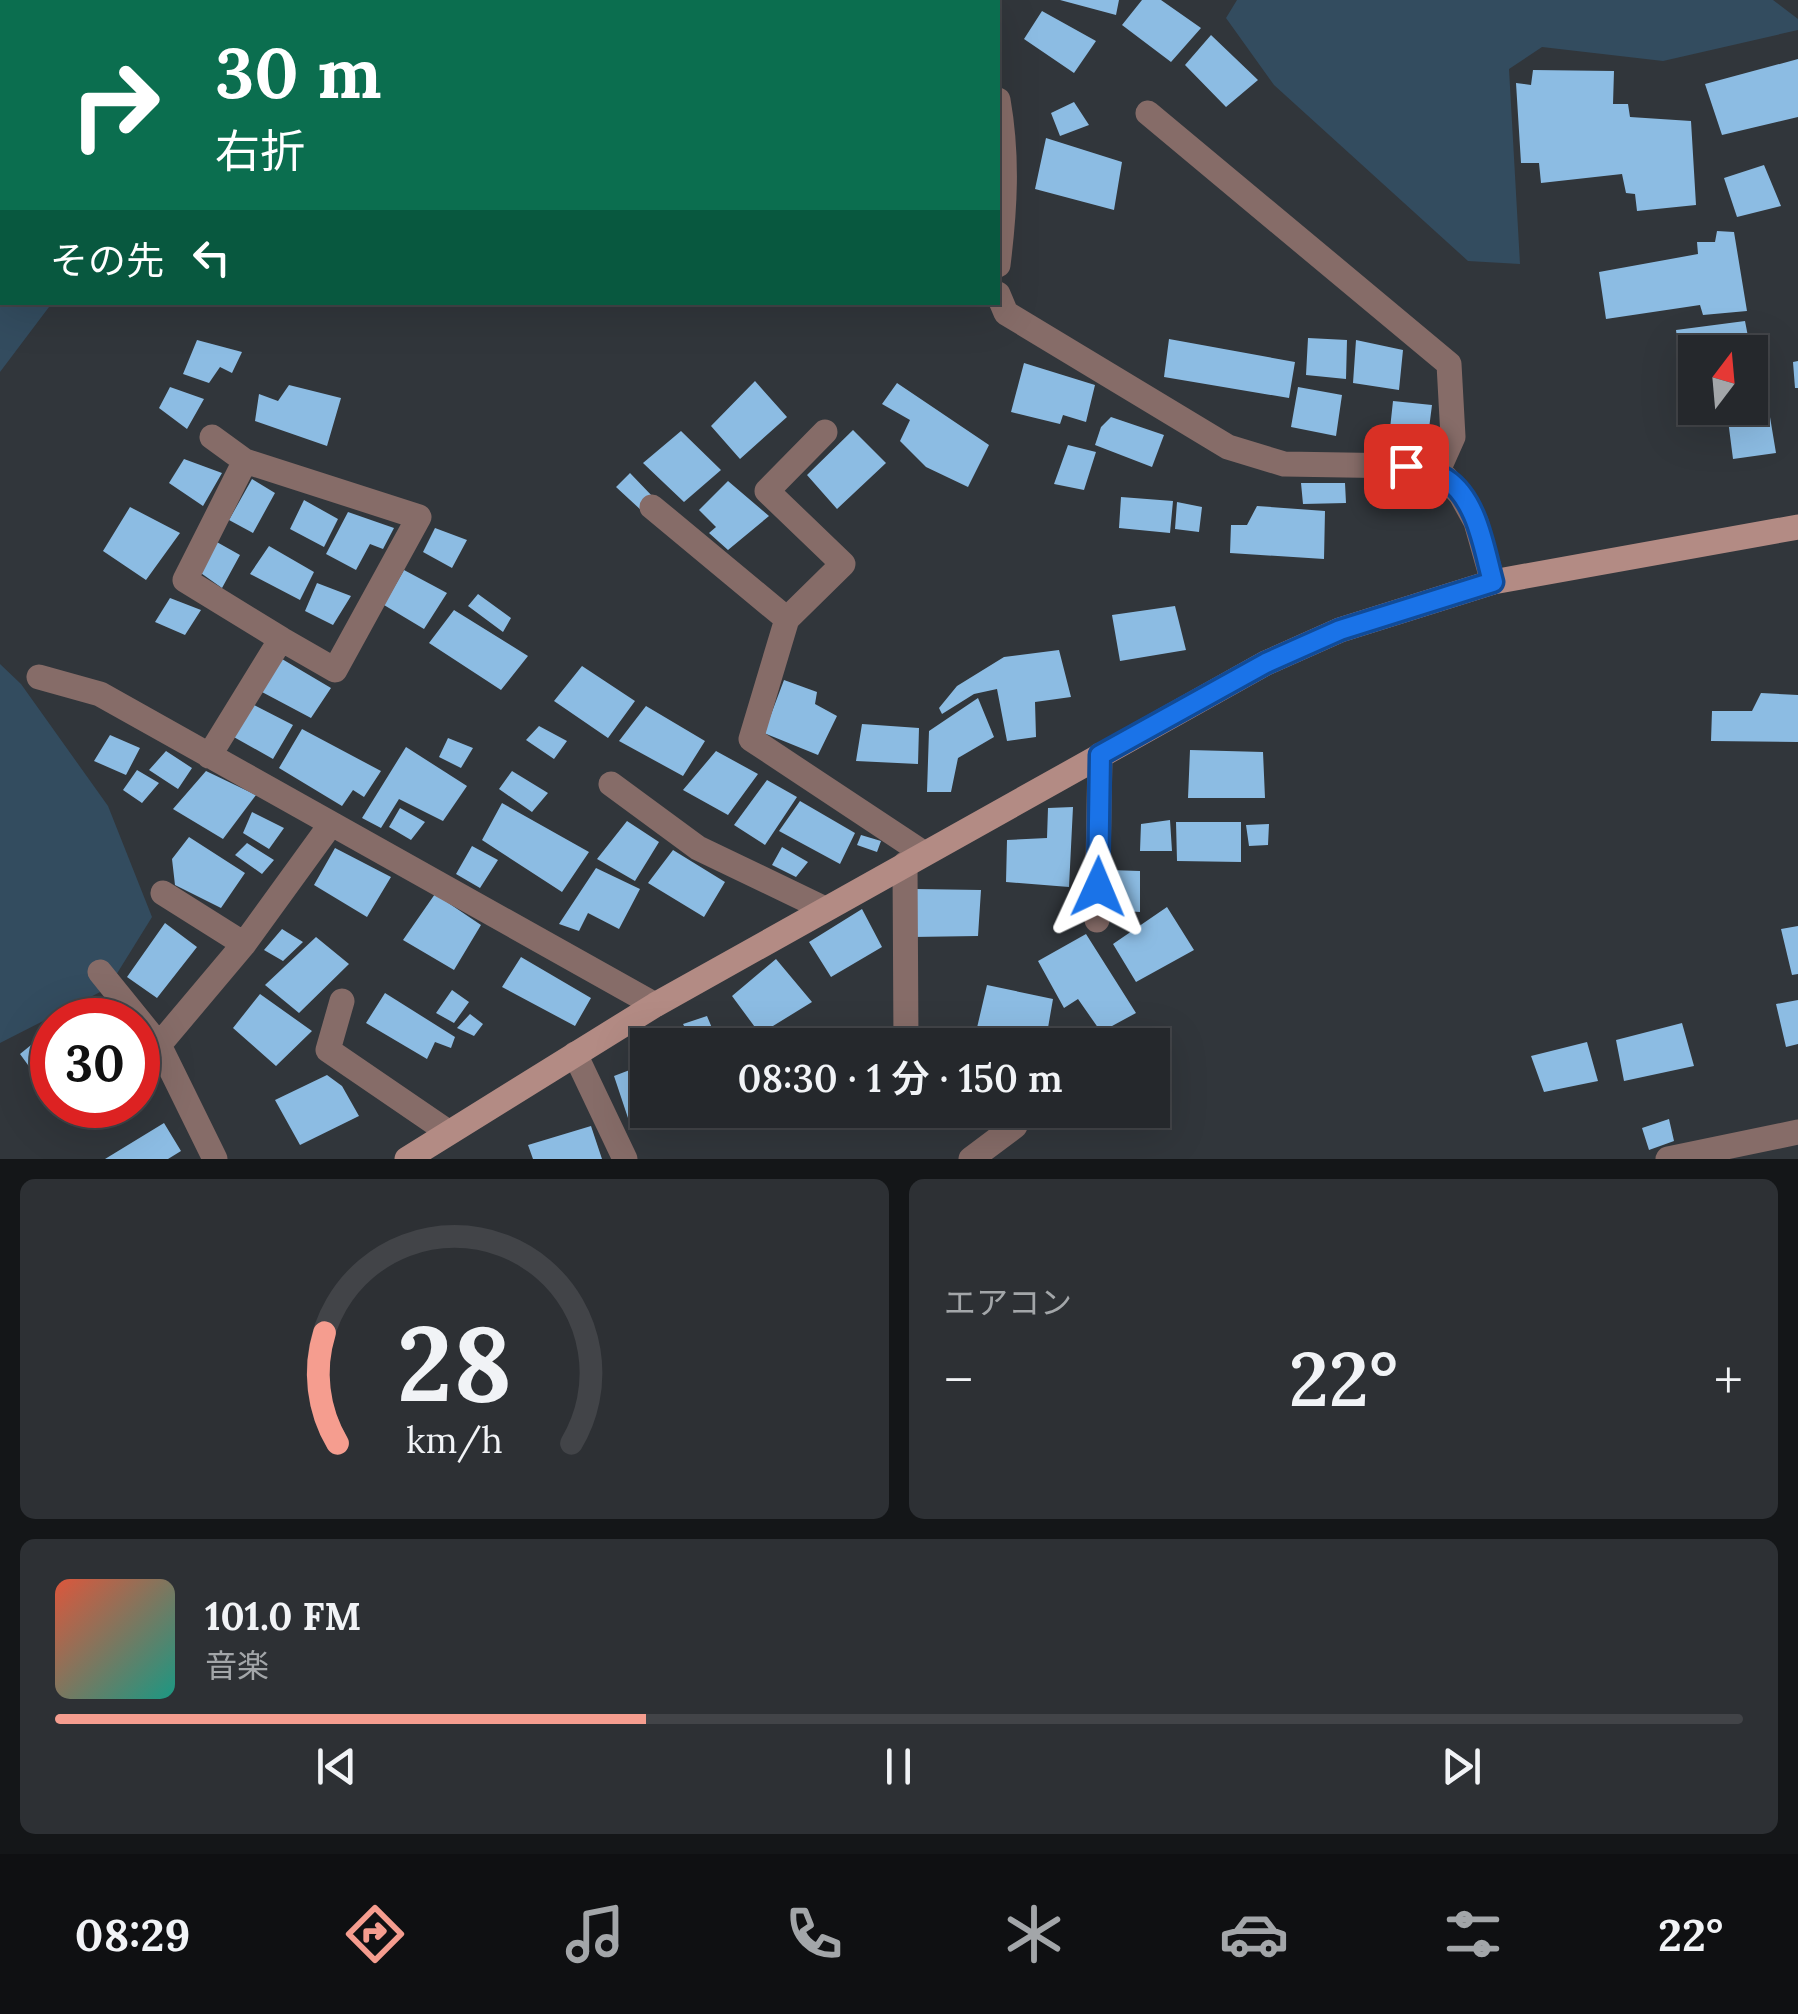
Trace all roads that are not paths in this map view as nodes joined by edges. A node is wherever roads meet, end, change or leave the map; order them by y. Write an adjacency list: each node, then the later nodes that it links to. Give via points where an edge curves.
1 (1000, 111): 3 (street, via 1006,200)
2 (1148, 113): 8 (street, via 1449,364 1453,436)
3 (1000, 249)
4 (1000, 299): 8 (street, via 1006,313 1038,334 1228,447 1284,464 1406,466)
5 (825, 432): 12 (street, via 766,491 843,564)
6 (212, 436): 7 (street)
7 (245, 461): 13 (street, via 185,580); 13 (street, via 419,517 335,670)
8 (1436, 475): 11 (street, via 1462,495)
9 (652, 507): 12 (street)
10 (1798, 527): 11 (street)
11 (1493, 582): 15 (street, via 1326,636)
12 (786, 620): 19 (street, via 750,739)
13 (281, 639): 16 (street)
14 (39, 677): 16 (street, via 100,694)
15 (1100, 755): 19 (street); 22 (street)
16 (209, 756): 18 (street)
17 (611, 784): 21 (street, via 698,848)
18 (331, 824): 23 (street); 27 (street)
19 (914, 859): 21 (street); 28 (street)
20 (163, 893): 23 (street)
21 (825, 909): 27 (street)
22 (1097, 920)
23 (244, 944): 29 (street)
24 (100, 972): 25 (street)
25 (121, 998)
26 (342, 1001): 33 (street, via 328,1050)
27 (655, 1005): 31 (street)
28 (907, 1028)
29 (160, 1043)
30 (160, 1046): 35 (street)
31 (575, 1054): 33 (street); 37 (street)
32 (1012, 1128): 38 (street)
33 (448, 1132): 36 (street)
34 (1798, 1132): 39 (street)
35 (215, 1159)
36 (406, 1159)
37 (625, 1159)
38 (971, 1159)
39 (1668, 1159)

